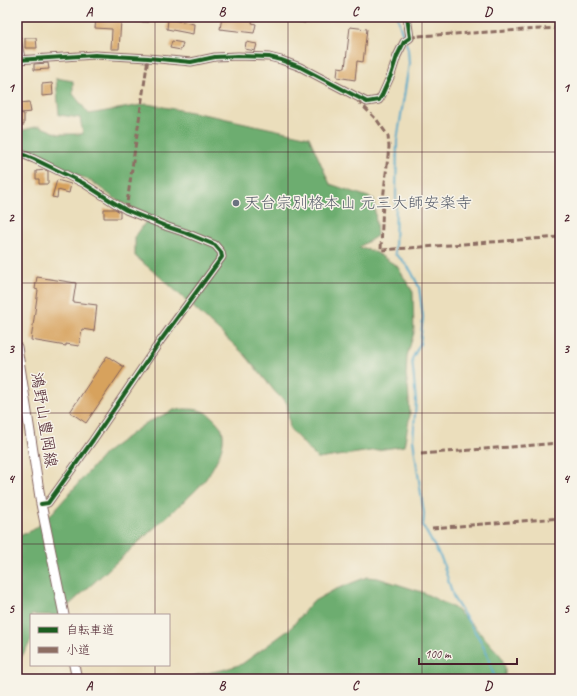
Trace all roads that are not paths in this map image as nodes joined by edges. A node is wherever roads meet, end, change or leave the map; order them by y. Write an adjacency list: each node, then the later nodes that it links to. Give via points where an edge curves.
1 (408, 17): 3 (street, via 410,38 404,42 397,56 379,100 367,102 300,67 269,57 238,56 191,62 95,55)
2 (17, 39): 3 (street)
3 (19, 59)
4 (17, 152): 8 (street, via 83,183 126,210 215,245 222,257 48,503)
5 (17, 347): 6 (main road, 鴻野山豊岡線)
6 (27, 412): 7 (street); 8 (main road, 鴻野山豊岡線)
7 (17, 413)
8 (41, 504): 9 (main road, 鴻野山豊岡線)
9 (64, 614)
10 (74, 666): 11 (main road)
11 (77, 679)

